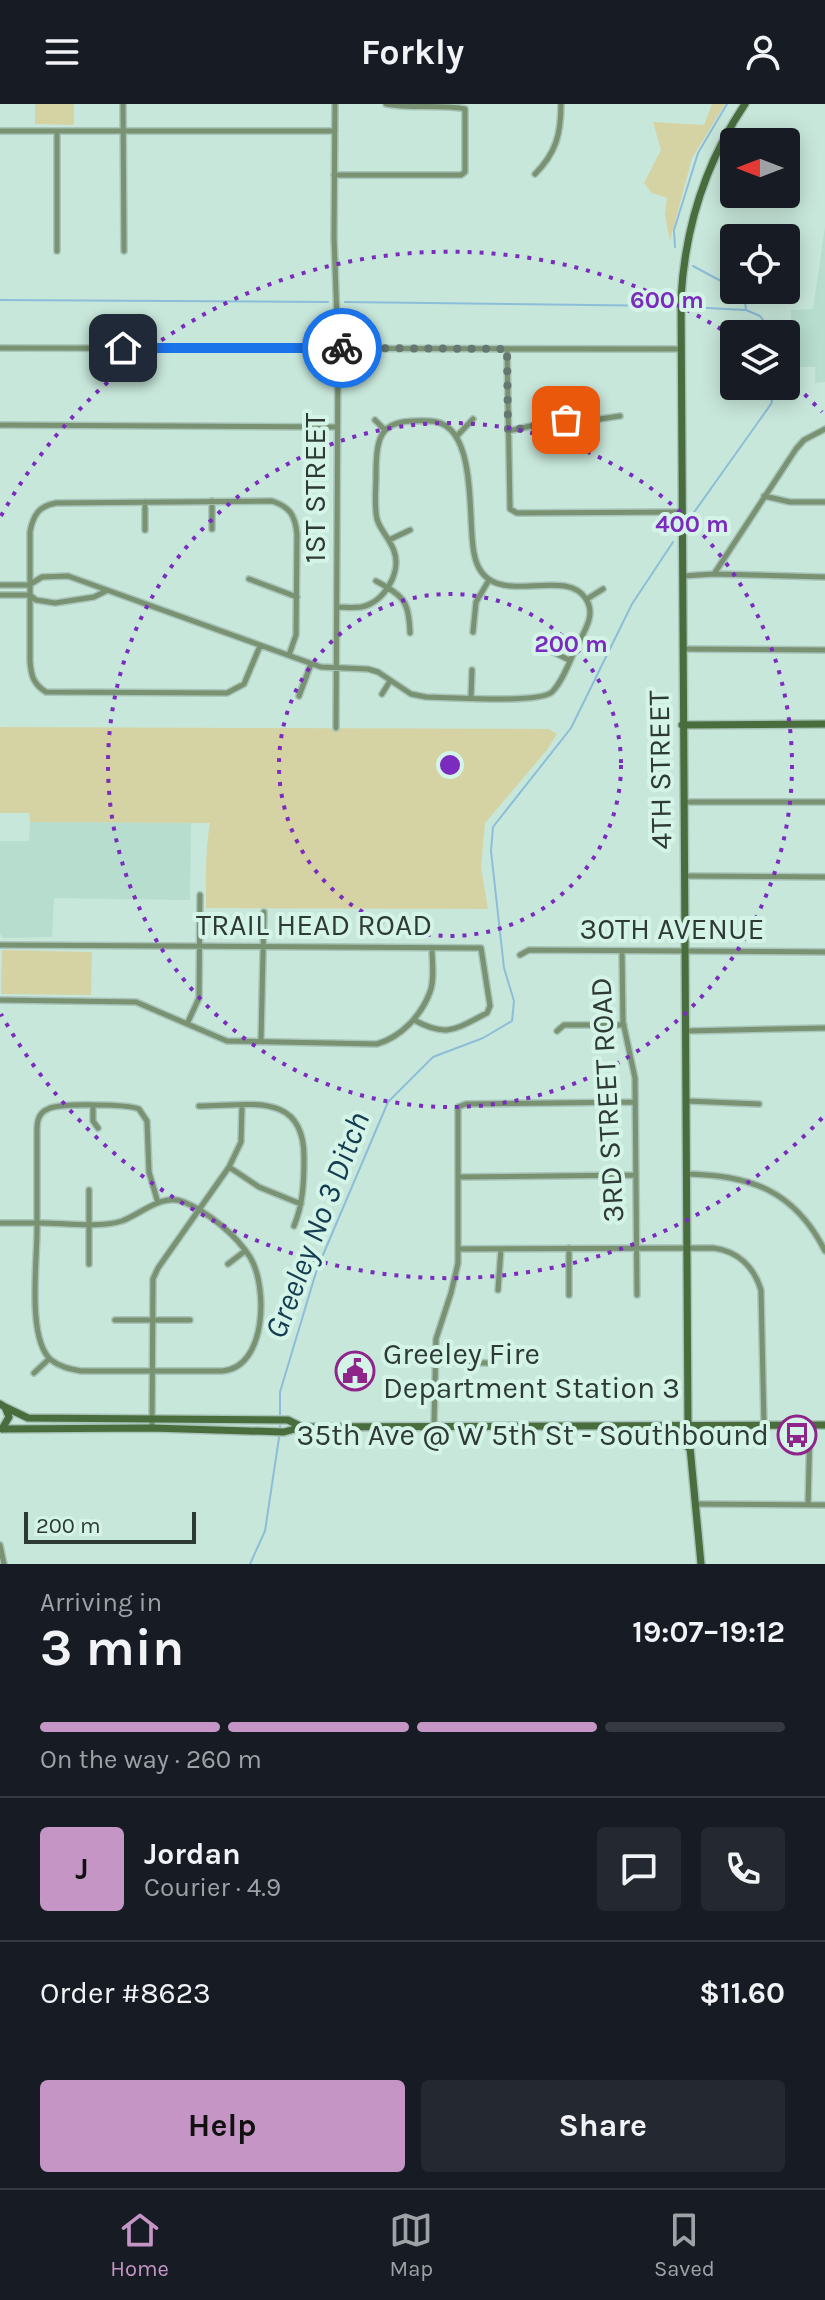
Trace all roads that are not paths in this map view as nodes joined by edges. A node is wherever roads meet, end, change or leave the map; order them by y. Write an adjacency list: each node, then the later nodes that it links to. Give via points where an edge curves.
1 (123, 104): 7 (street)
2 (335, 104): 8 (street, 1ST STREET)
3 (386, 104): 11 (street, via 456,104 465,109 465,172)
4 (561, 104): 10 (street, via 560,135)
5 (745, 104): 17 (main road, 4TH STREET, via 713,158 685,246)
6 (0, 131): 9 (street)
7 (123, 131): 8 (street); 9 (street); 13 (street)
8 (335, 131): 11 (street, 1ST STREET)
9 (57, 132): 12 (street)
10 (535, 174)
11 (334, 175): 15 (street, 1ST STREET)
12 (57, 251)
13 (124, 251)
14 (0, 348): 15 (street)
15 (338, 348): 16 (street); 22 (street, 1ST STREET)
16 (507, 349): 17 (street); 25 (street)
17 (681, 349): 31 (main road, 4TH STREET)
18 (620, 416): 25 (street)
19 (473, 419): 26 (street)
20 (375, 420): 23 (street)
21 (0, 425): 22 (street)
22 (337, 427): 51 (street, 1ST STREET)
23 (384, 429): 26 (street, via 403,421 435,421); 35 (street, via 376,450 376,516)
24 (825, 429): 27 (street, via 804,440)
25 (508, 431): 31 (street, via 509,500 517,513)
26 (456, 437): 40 (street, via 466,460 474,554)
27 (764, 496): 30 (street); 36 (street)
28 (212, 501): 29 (street); 32 (street); 49 (street, via 287,506 296,522)
29 (145, 502): 33 (street); 43 (street, via 56,503 41,508 30,532)
30 (825, 502)
31 (682, 512): 37 (main road, 4TH STREET)
32 (212, 529)
33 (145, 530)
34 (410, 530): 35 (street)
35 (389, 540): 44 (street, via 397,564)
36 (714, 574): 37 (street); 38 (street)
37 (683, 576): 56 (main road, 4TH STREET)
38 (825, 577)
39 (249, 579): 49 (street)
40 (489, 580): 50 (street, via 507,586 566,587); 52 (street, via 476,602)
41 (376, 581): 44 (street)
42 (0, 585): 43 (street)
43 (29, 585): 46 (street, via 61,575); 48 (street)
44 (387, 587): 51 (street, via 370,604); 53 (street, via 408,608)
45 (603, 589): 50 (street)
46 (106, 591): 48 (street, via 64,603); 55 (street)
47 (0, 595): 48 (street)
48 (30, 595): 55 (street, via 31,676 53,694 227,693 244,684)
49 (297, 597): 58 (street, via 296,635)
50 (587, 599): 59 (street, via 588,622)
51 (337, 607): 61 (street, 1ST STREET)
52 (473, 632)
53 (410, 633)
54 (539, 645): 59 (street)
55 (260, 646): 58 (street)
56 (683, 649): 57 (street); 68 (main road, 4TH STREET)
57 (825, 650)
58 (289, 655): 60 (street)
59 (569, 660): 66 (street, via 547,695)
60 (311, 664): 61 (street); 65 (street)
61 (337, 669): 63 (street, via 368,669); 69 (street, 1ST STREET)
62 (472, 670): 66 (street)
63 (390, 681): 64 (street); 66 (street, via 419,696)
64 (382, 694)
65 (299, 696)
66 (471, 698)
67 (825, 724): 68 (main road)
68 (682, 725): 70 (main road, 4TH STREET)
69 (336, 728)
70 (685, 802): 71 (street); 72 (main road, 4TH STREET)
71 (825, 802)
72 (686, 876): 73 (street); 81 (main road, 4TH STREET)
73 (825, 877)
74 (200, 895): 77 (street)
75 (264, 912): 78 (street)
76 (0, 945): 77 (street, TRAIL HEAD ROAD)
77 (200, 946): 78 (street, TRAIL HEAD ROAD); 86 (street, via 199,998)
78 (262, 947): 79 (street, TRAIL HEAD ROAD); 91 (street)
79 (432, 948): 85 (street, via 430,993); 85 (street, TRAIL HEAD ROAD, via 481,948 489,1010 459,1028 435,1031)
80 (622, 951): 81 (street, 30TH AVENUE); 83 (street, 30TH AVENUE, via 529,950); 87 (street, 3RD STREET ROAD)
81 (686, 951): 82 (street, 30TH AVENUE); 90 (main road, 4TH STREET)
82 (825, 952)
83 (520, 955)
84 (0, 1000): 86 (street, via 136,1002)
85 (414, 1020): 91 (street, via 393,1039 377,1044)
86 (187, 1024): 91 (street, via 227,1041)
87 (624, 1025): 89 (street, via 564,1025); 93 (street, 3RD STREET ROAD)
88 (825, 1028): 90 (street)
89 (557, 1031)
90 (686, 1031): 92 (main road, 4TH STREET)
91 (261, 1041)
92 (687, 1101): 94 (street); 100 (main road, 4TH STREET)
93 (635, 1102): 101 (street, 3RD STREET ROAD); 102 (street, via 458,1107)
94 (759, 1104)
95 (93, 1106): 98 (street); 104 (street, via 133,1107 144,1114 149,1172); 108 (street, via 50,1108 39,1118)
96 (199, 1106): 97 (street)
97 (242, 1106): 99 (street, via 241,1142); 105 (street, via 280,1108 297,1121 303,1137)
98 (98, 1128)
99 (229, 1167): 105 (street, via 259,1187); 106 (street)
100 (687, 1174): 113 (main road, 4TH STREET); 117 (street, via 740,1178 765,1187 802,1214)
101 (636, 1175): 102 (street); 112 (street, 3RD STREET ROAD)
102 (458, 1177): 114 (street)
103 (89, 1190): 109 (street)
104 (158, 1203): 106 (street, via 179,1201); 109 (street, via 123,1220)
105 (301, 1204): 110 (street)
106 (199, 1211): 116 (street); 123 (street, via 153,1279)
107 (0, 1223): 108 (street)
108 (37, 1223): 109 (street); 126 (street, via 37,1334)
109 (89, 1223): 118 (street)
110 (294, 1226)
111 (569, 1248): 112 (street); 115 (street); 121 (street)
112 (636, 1248): 113 (street); 122 (street, 3RD STREET ROAD)
113 (687, 1248): 133 (street, via 729,1252 748,1264 758,1279); 138 (main road, 4TH STREET)
114 (458, 1249): 115 (street); 127 (street)
115 (501, 1249): 120 (street)
116 (245, 1251): 119 (street); 129 (street, via 257,1272 261,1315 247,1357 229,1371)
117 (825, 1251)
118 (89, 1264)
119 (228, 1264)
120 (498, 1290)
121 (569, 1295)
122 (637, 1295)
123 (152, 1319): 124 (street); 125 (street); 129 (street)
124 (115, 1320)
125 (190, 1320)
126 (49, 1359): 129 (street, via 81,1371); 130 (street)
127 (435, 1362): 128 (street); 136 (street)
128 (490, 1363)
129 (152, 1371): 132 (street)
130 (34, 1373)
131 (2, 1404): 132 (main road, via 28,1418); 140 (main road, via 9,1417)
132 (152, 1424): 139 (main road, via 271,1432); 139 (main road, via 284,1420); 140 (main road)
133 (764, 1425): 134 (main road); 138 (main road)
134 (810, 1425): 135 (main road); 143 (street)
135 (825, 1425)
136 (434, 1426): 137 (main road); 139 (main road)
137 (639, 1426): 138 (main road); 141 (main road, via 644,1432 671,1433)
138 (688, 1426): 141 (main road, 4TH STREET)
139 (302, 1427)
140 (1, 1430)
141 (690, 1449): 142 (main road, 4TH STREET)
142 (695, 1504): 143 (street); 147 (main road, 4TH STREET)
143 (808, 1505): 144 (street)
144 (825, 1505)
145 (0, 1545): 146 (street)
146 (4, 1564)
147 (701, 1564)

